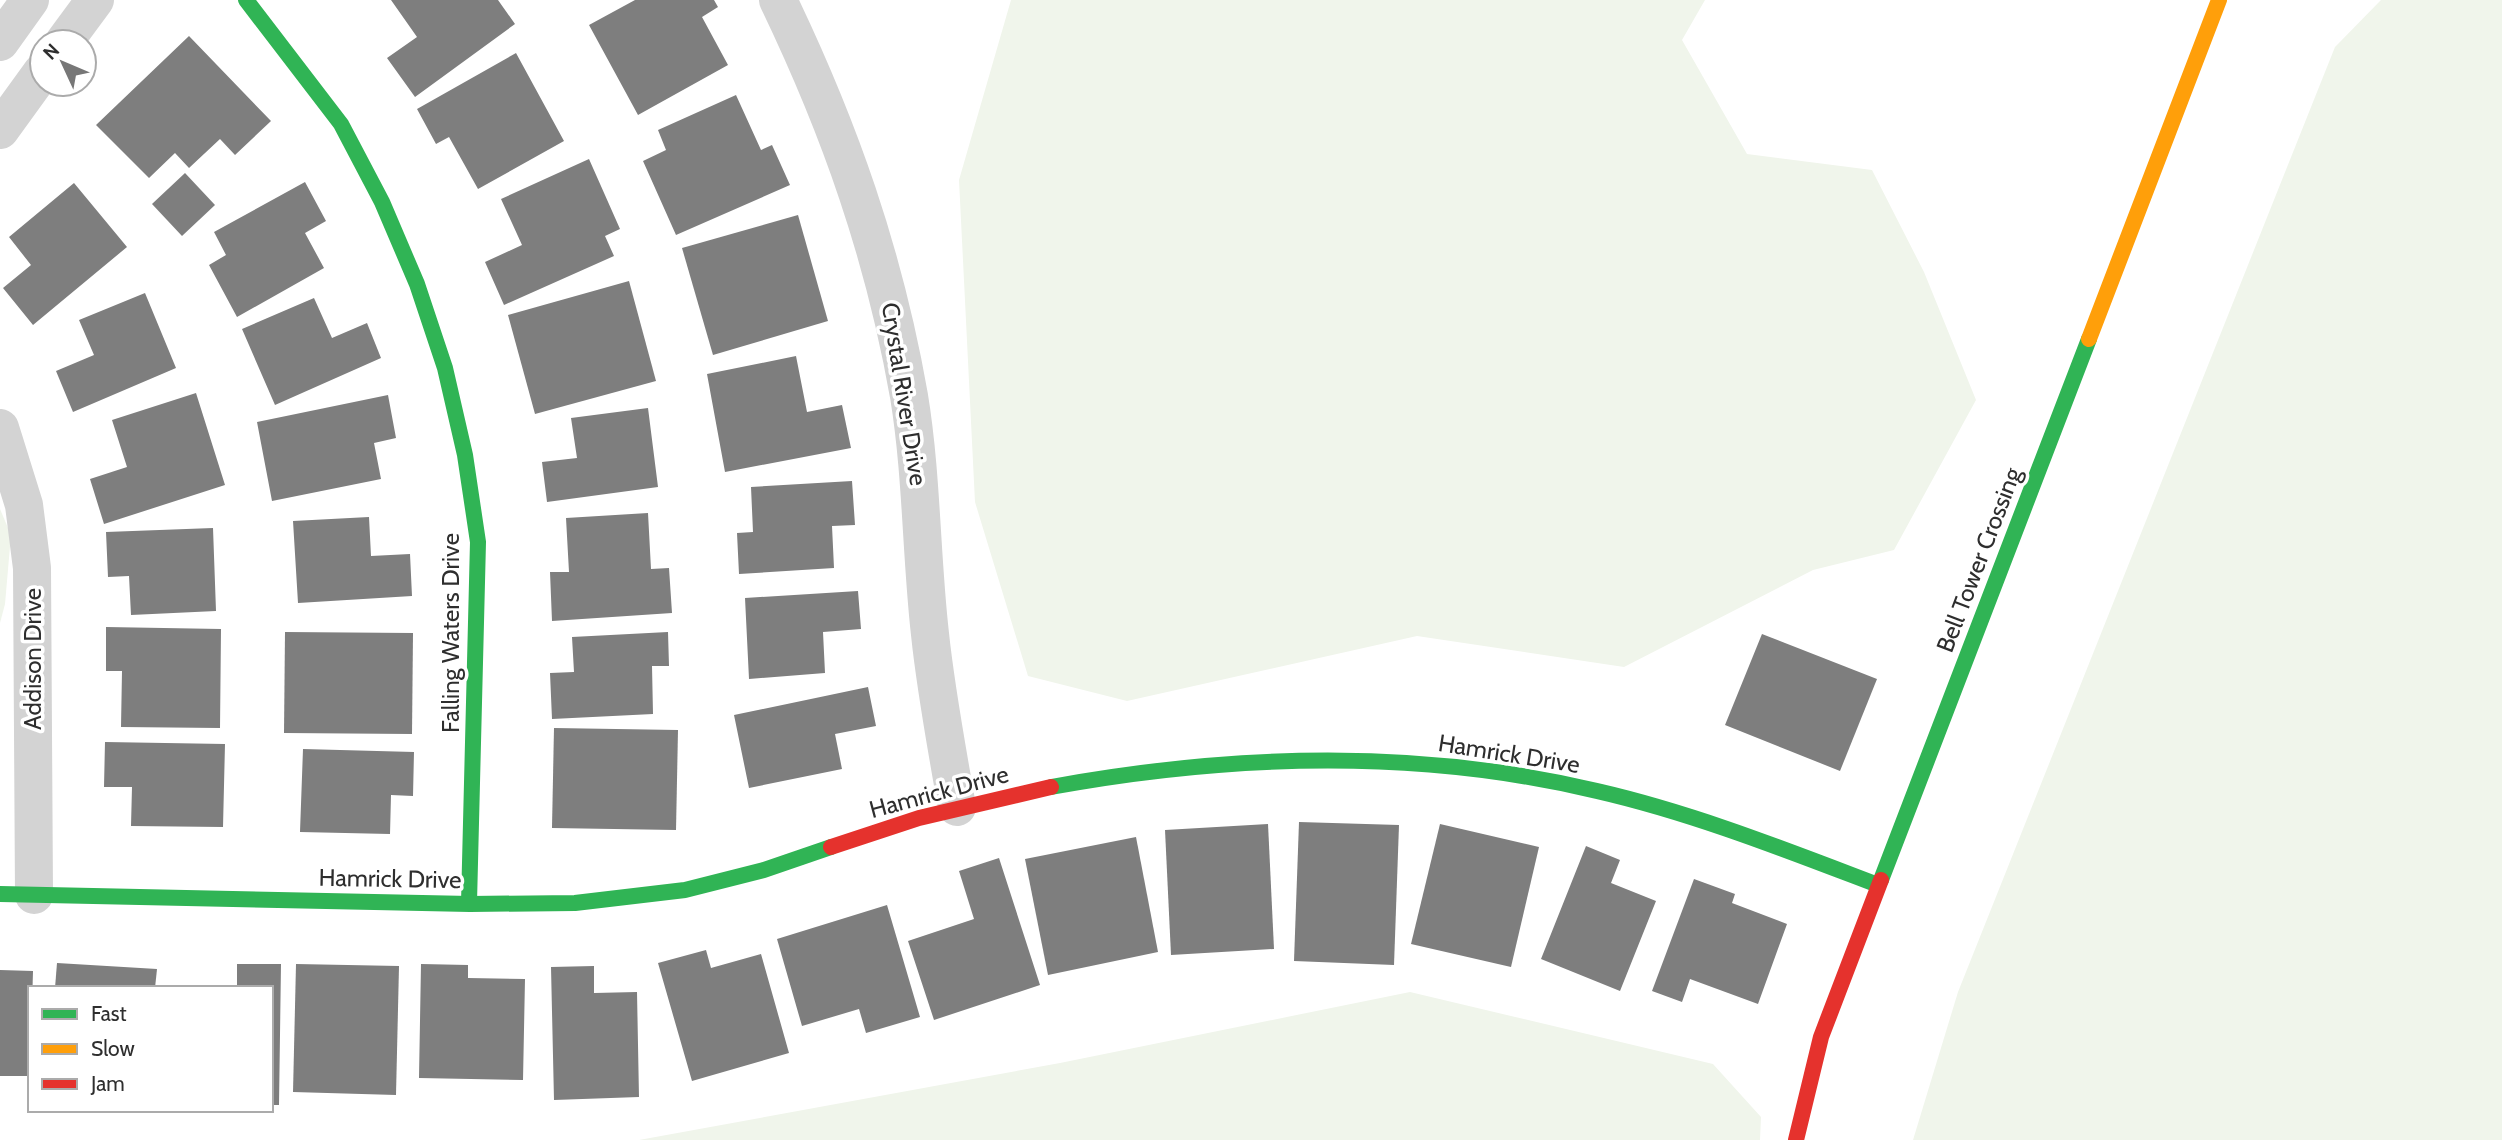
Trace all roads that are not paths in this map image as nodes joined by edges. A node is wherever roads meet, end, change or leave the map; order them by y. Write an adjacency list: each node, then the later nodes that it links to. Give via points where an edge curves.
1 (30, 0): 7 (street)
2 (95, 0): 6 (street)
3 (246, 0): 14 (street, Falling Waters Drive, via 341,124 392,225 445,368 478,542)
4 (778, 0): 11 (street, Crystal River Drive, via 841,139 887,289 914,436 930,635)
5 (2219, 0): 12 (street, Bell Tower Crossing)
6 (74, 28)
7 (0, 41)
8 (28, 91): 9 (street)
9 (0, 130)
10 (0, 428): 13 (street, Addison Drive, via 24,505 32,568)
11 (957, 807): 12 (street, Hamrick Drive, via 1082,781 1188,766 1296,760 1402,762 1509,773 1626,799 1753,838); 14 (street, Hamrick Drive, via 771,870 709,886 563,904)
12 (1878, 885): 15 (street, Bell Tower Crossing, via 1821,1037)
13 (17, 894): 14 (street, Hamrick Drive)
14 (469, 903)
15 (1796, 1140)

